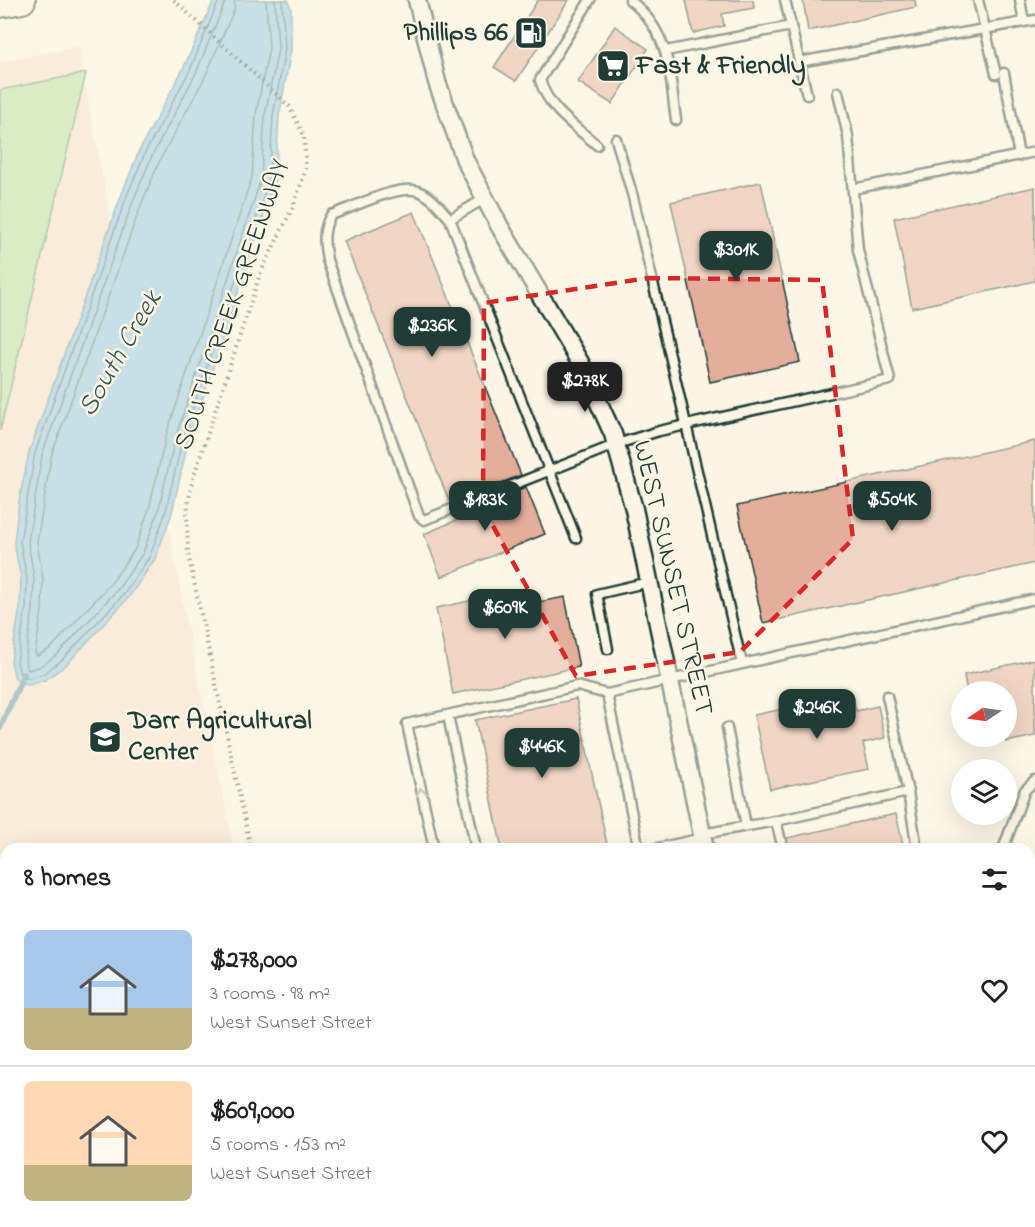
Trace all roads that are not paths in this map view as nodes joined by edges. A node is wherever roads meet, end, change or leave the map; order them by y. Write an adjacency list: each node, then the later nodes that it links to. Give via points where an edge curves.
1 (22, 0): 8 (main road)
2 (417, 0): 23 (street, WEST SUNSET STREET, via 449,121)
3 (590, 0): 19 (lane, via 540,80 552,107)
4 (630, 0): 13 (lane, via 658,30)
5 (785, 0): 11 (lane)
6 (978, 0): 12 (lane)
7 (1020, 0): 10 (lane)
8 (0, 4)
9 (1035, 20): 10 (lane)
10 (1024, 22): 12 (lane)
11 (791, 26): 13 (lane); 14 (lane)
12 (985, 29): 14 (lane); 21 (lane, via 1000,74)
13 (666, 51): 17 (lane)
14 (799, 62): 16 (lane)
15 (838, 92): 22 (lane, via 849,136)
16 (807, 95)
17 (676, 120)
18 (616, 139): 25 (lane)
19 (597, 145)
20 (1035, 152): 21 (lane)
21 (1018, 156): 22 (lane)
22 (853, 189): 25 (lane, via 858,250 890,380)
23 (484, 199): 24 (lane); 26 (street, WEST SUNSET STREET, via 581,364)
24 (450, 219): 27 (lane); 27 (lane, via 431,198 403,189 331,215 324,241 327,260 419,516 424,520 440,516)
25 (686, 424): 26 (lane); 32 (lane)
26 (616, 444): 27 (lane); 29 (street, WEST SUNSET STREET)
27 (550, 471): 28 (lane)
28 (576, 538)
29 (649, 582): 31 (lane, via 597,594); 33 (street, WEST SUNSET STREET)
30 (1035, 599): 32 (lane)
31 (608, 649)
32 (742, 664): 33 (lane)
33 (670, 680): 34 (lane); 42 (street, WEST SUNSET STREET)
34 (607, 694): 36 (lane, via 577,686); 45 (lane)
35 (887, 696): 39 (lane)
36 (448, 716): 43 (lane, one-way to 36, via 407,724); 44 (lane)
37 (727, 728): 41 (lane)
38 (1035, 781): 49 (lane, via 1025,790)
39 (908, 792): 40 (lane); 48 (lane)
40 (776, 821): 41 (lane); 47 (lane)
41 (746, 826): 42 (lane)
42 (703, 840): 46 (lane)
43 (433, 843)
44 (475, 843)
45 (638, 843)
46 (686, 843)
47 (782, 843)
48 (916, 843)
49 (1006, 843)

